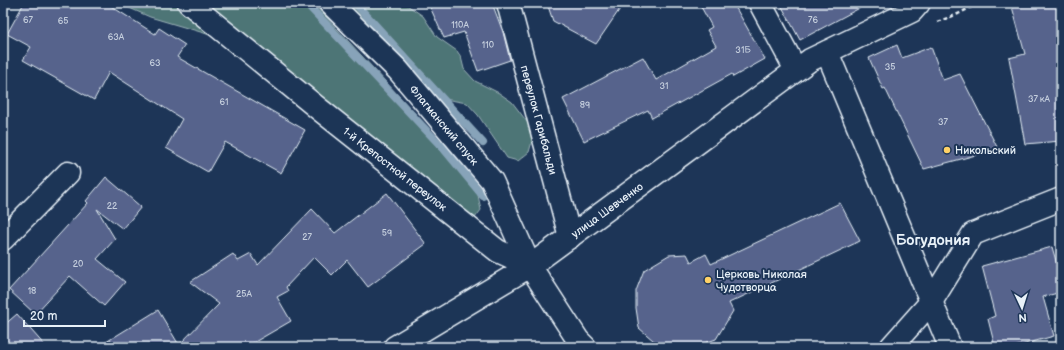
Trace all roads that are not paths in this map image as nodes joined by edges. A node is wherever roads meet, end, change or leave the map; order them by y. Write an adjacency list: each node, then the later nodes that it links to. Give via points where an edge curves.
1 (189, 3): 11 (street, 1-й Крепостной переулок, via 498,251)
2 (330, 3): 11 (street, Флагманский спуск, via 398,70 492,181)
3 (508, 3): 9 (street, переулок Гарибальди)
4 (760, 3): 6 (street)
5 (918, 3): 6 (street, улица Шевченко, via 912,11)
6 (811, 61): 9 (street, улица Шевченко); 12 (street)
7 (68, 173): 10 (street)
8 (1061, 199): 12 (street, via 972,234)
9 (570, 237): 11 (street, улица Шевченко)
10 (3, 239)
11 (530, 266): 13 (street, улица Шевченко); 14 (street)
12 (931, 302): 15 (street); 16 (street)
13 (395, 347)
14 (585, 347)
15 (891, 347)
16 (950, 347)

